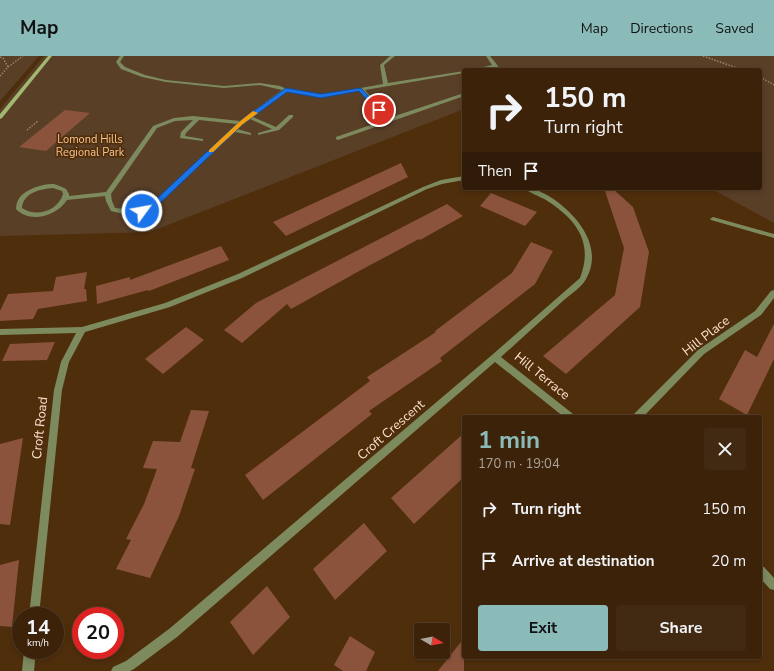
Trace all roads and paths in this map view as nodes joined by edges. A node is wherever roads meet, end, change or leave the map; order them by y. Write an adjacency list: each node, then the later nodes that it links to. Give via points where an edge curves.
1 (23, 56): 8 (path)
2 (50, 56): 20 (main road)
3 (122, 56): 17 (street, via 118,62 123,68 166,81 224,87 260,84)
4 (393, 56): 14 (street, via 382,65)
5 (488, 56): 9 (street)
6 (703, 56): 10 (path)
7 (0, 57): 8 (path)
8 (8, 67): 12 (path)
9 (497, 68)
10 (737, 68)
11 (462, 72): 14 (street)
12 (0, 76)
13 (762, 78): 15 (path)
14 (386, 85): 16 (street)
15 (774, 85)
16 (361, 89): 17 (street, via 321,96); 23 (street)
17 (286, 90): 21 (street)
18 (462, 95): 23 (street)
19 (291, 116): 26 (street)
20 (0, 117)
21 (249, 117): 25 (street); 26 (street)
22 (196, 119): 25 (street); 32 (street, via 182,137); 35 (street, via 174,120 155,127)
23 (388, 120): 31 (street)
24 (38, 121): 27 (path)
25 (241, 123): 28 (street)
26 (277, 129): 30 (street)
27 (27, 130)
28 (233, 130): 29 (street); 35 (street, via 155,204 142,211 128,213 113,210)
29 (249, 134)
30 (260, 134)
31 (338, 138)
32 (201, 140)
33 (462, 178): 40 (street, via 425,188 206,290 167,305)
34 (532, 190): 42 (street, Croft Crescent, via 557,204 577,224 586,239 588,266 582,279 574,287)
35 (108, 194): 36 (street)
36 (66, 198): 36 (street, via 58,207 43,214 28,214 19,209 20,200 31,192 46,187 53,186 64,190)
37 (713, 219): 38 (street)
38 (774, 236)
39 (774, 293): 44 (street, Hill Place, via 758,313 701,352)
40 (82, 330): 41 (street); 47 (street, Croft Road, via 65,362 58,390)
41 (0, 332)
42 (495, 357): 43 (street, Hill Terrace); 50 (street, Croft Crescent, via 173,633)
43 (568, 415)
44 (639, 415)
45 (762, 573): 46 (street)
46 (774, 584)
47 (35, 607)
48 (29, 659): 49 (street)
49 (28, 671)
50 (118, 671)

